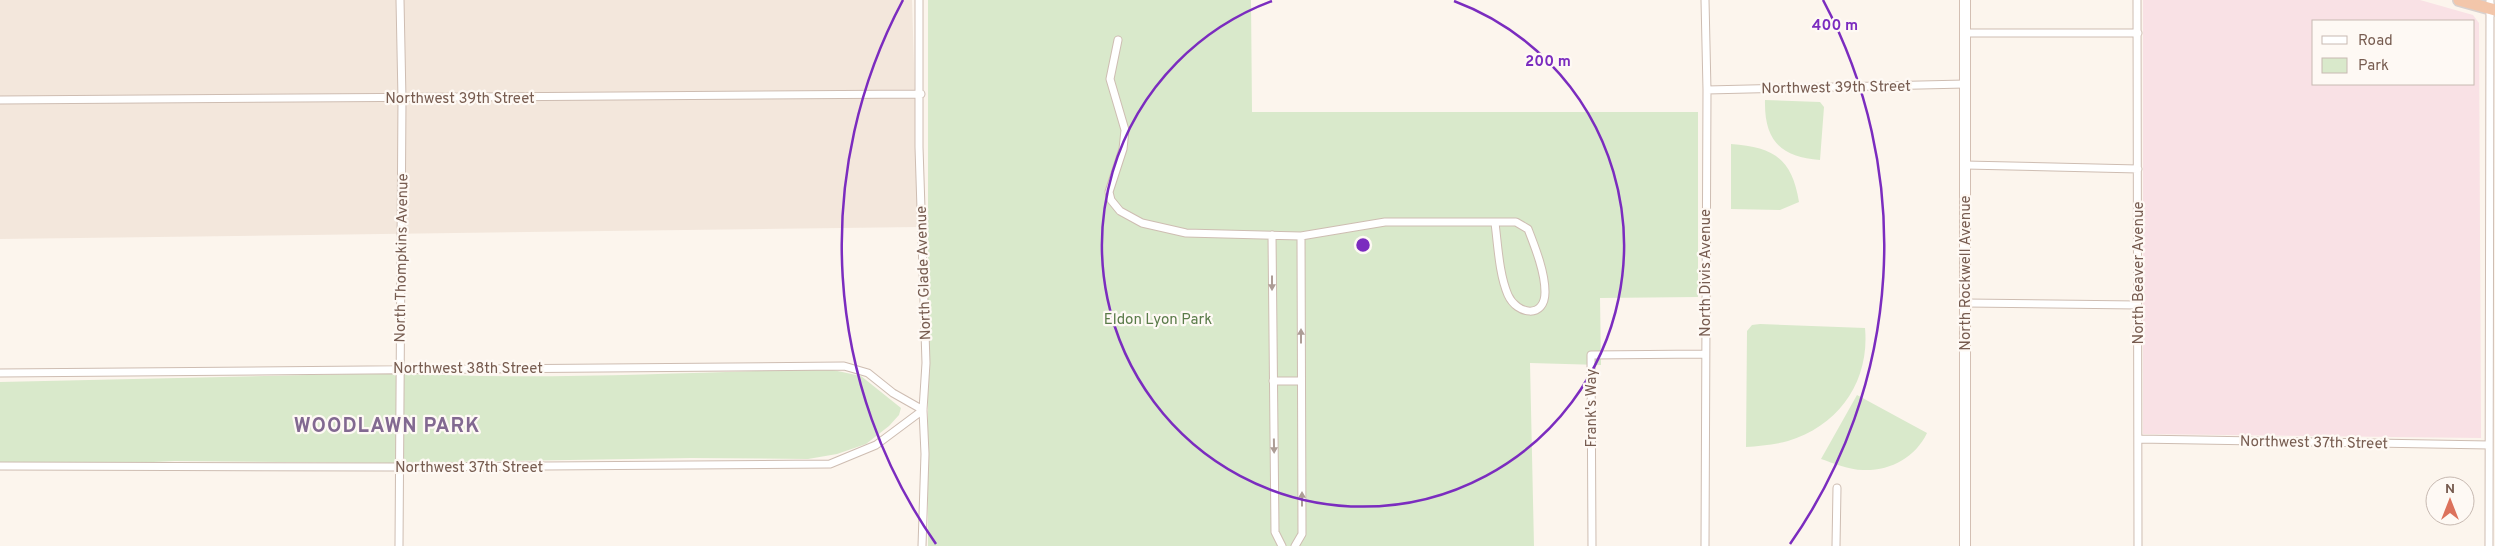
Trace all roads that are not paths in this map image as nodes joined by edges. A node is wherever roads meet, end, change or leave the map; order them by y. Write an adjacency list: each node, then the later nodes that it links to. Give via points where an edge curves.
1 (400, 0): 14 (street, North Thompkins Avenue)
2 (919, 0): 13 (street, North Glade Avenue)
3 (1705, 0): 12 (street, North Divis Avenue)
4 (1965, 0): 8 (main road, North Rockwell Avenue)
5 (2137, 0): 9 (street, North Beaver Avenue)
6 (2459, 0): 7 (highway)
7 (2492, 6): 18 (street)
8 (1966, 33): 9 (street); 11 (main road, North Rockwell Avenue)
9 (2138, 33): 17 (street, North Beaver Avenue)
10 (1118, 40): 20 (street, via 1110,79 1125,130 1109,192 1111,200 1120,211 1142,223 1186,233)
11 (1965, 84): 12 (street, Northwest 39th Street); 16 (main road, North Rockwell Avenue)
12 (1707, 90): 24 (street, North Divis Avenue)
13 (921, 94): 14 (street, Northwest 39th Street); 29 (street, North Glade Avenue, via 919,147 926,363)
14 (402, 99): 15 (street, Northwest 39th Street); 25 (street, North Thompkins Avenue)
15 (0, 100)
16 (1965, 165): 17 (street); 22 (main road, North Rockwell Avenue)
17 (2138, 169): 23 (street, North Beaver Avenue)
18 (2492, 178): 31 (street)
19 (1495, 223): 19 (street, via 1508,295 1516,307 1526,313 1536,311 1543,304 1545,292 1528,229 1516,222); 21 (street, via 1385,222)
20 (1272, 235): 21 (street); 27 (street, one-way to 27)
21 (1301, 236): 28 (street, one-way to 21)
22 (1966, 303): 23 (street); 43 (main road, North Rockwell Avenue)
23 (2137, 305): 30 (street, North Beaver Avenue)
24 (1705, 354): 40 (street, Frank's Way, via 1591,354); 41 (street, North Divis Avenue)
25 (400, 368): 26 (street, Northwest 38th Street); 29 (street, Northwest 38th Street, via 844,366 868,373); 34 (street, North Thompkins Avenue)
26 (0, 373)
27 (1273, 381): 28 (street); 38 (street, one-way to 38, via 1275,532)
28 (1301, 381): 39 (street, one-way to 28, via 1302,534)
29 (923, 410): 34 (street, Northwest 37th Street, via 876,445 830,464); 37 (street, North Glade Avenue)
30 (2138, 438): 31 (street, Northwest 37th Street); 44 (street, North Beaver Avenue)
31 (2489, 445): 32 (street)
32 (2492, 461): 45 (street)
33 (0, 466): 34 (street, Northwest 37th Street)
34 (398, 467): 36 (street, North Thompkins Avenue)
35 (1837, 488): 42 (street)
36 (399, 546)
37 (922, 546)
38 (1282, 546)
39 (1296, 546)
40 (1592, 546)
41 (1705, 546)
42 (1836, 546)
43 (1965, 546)
44 (2138, 546)
45 (2489, 546)

